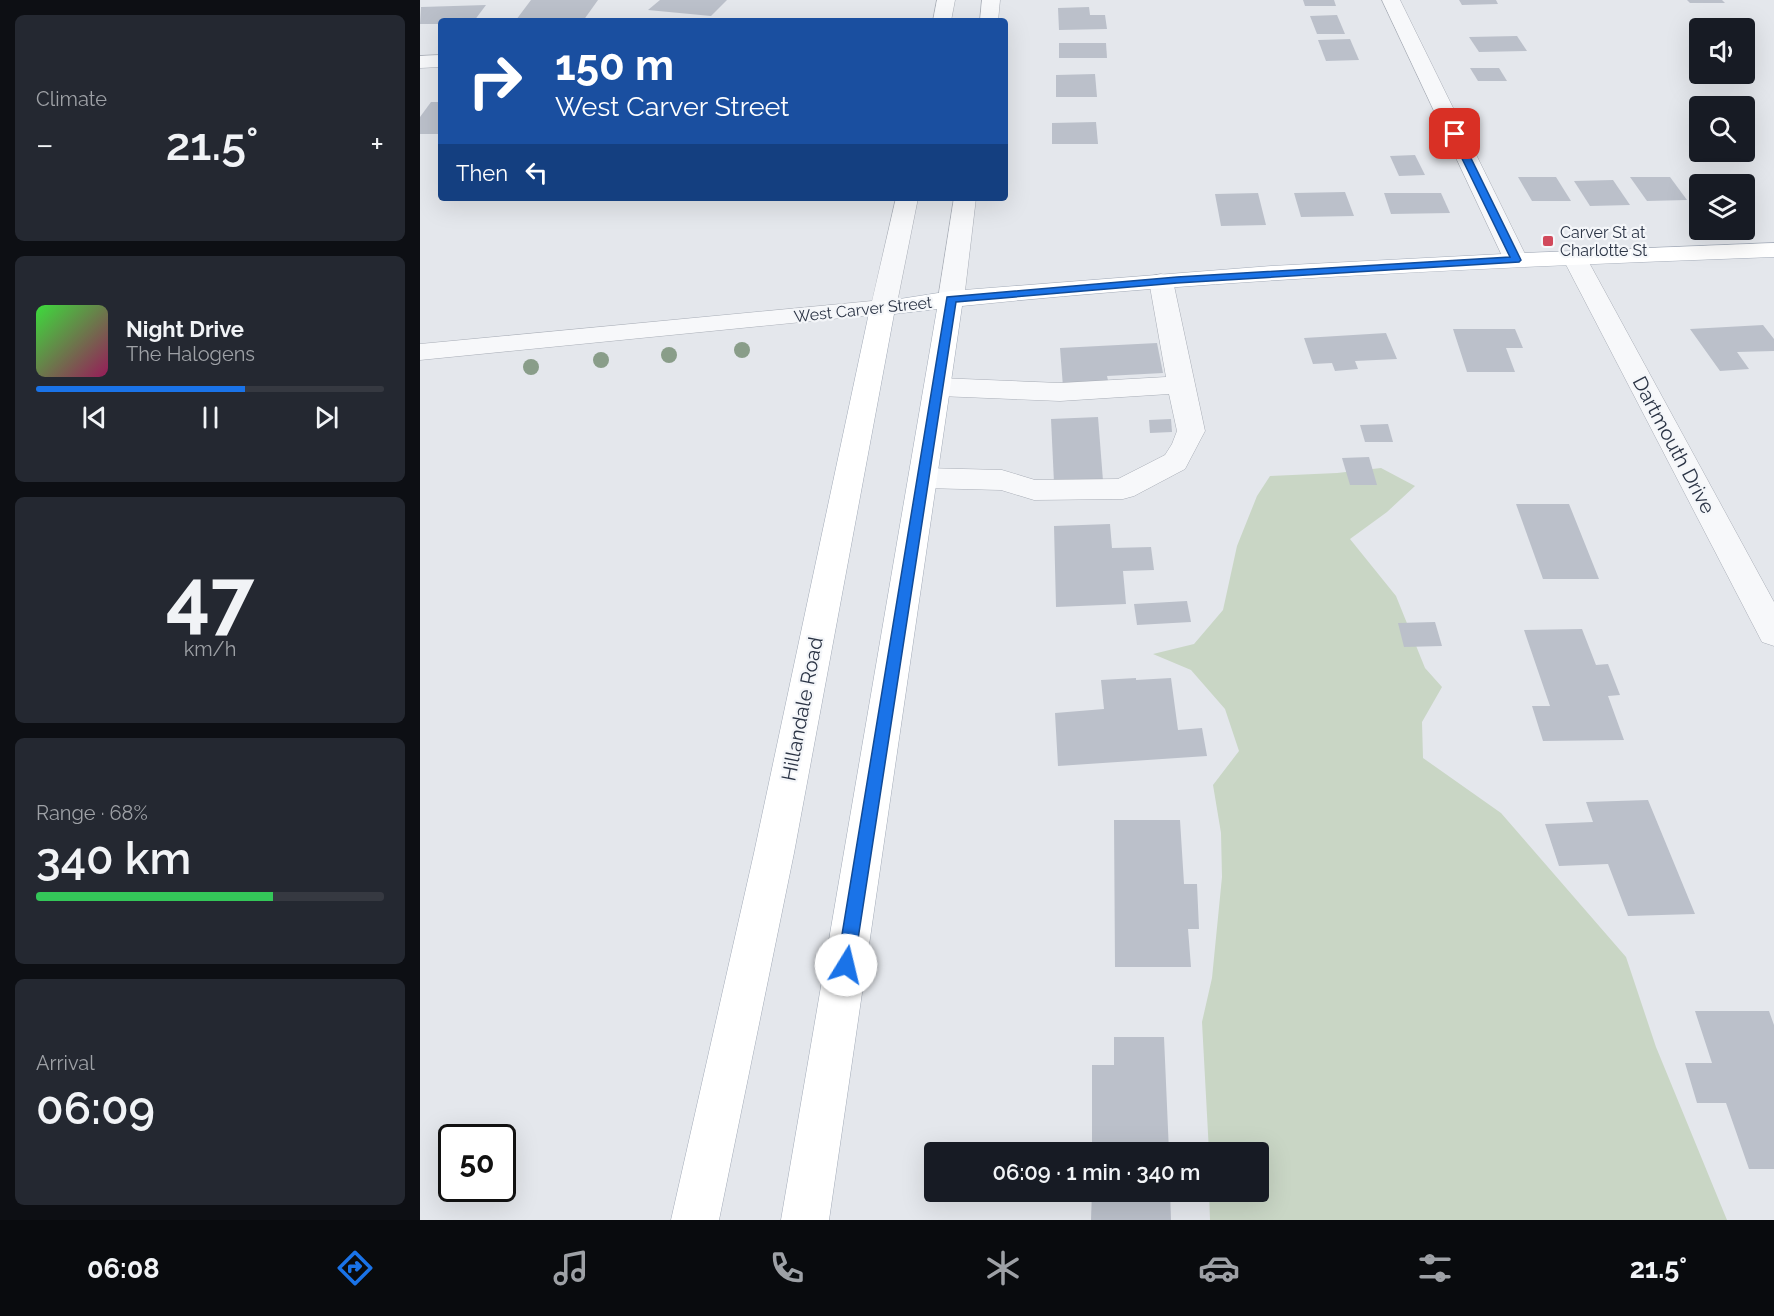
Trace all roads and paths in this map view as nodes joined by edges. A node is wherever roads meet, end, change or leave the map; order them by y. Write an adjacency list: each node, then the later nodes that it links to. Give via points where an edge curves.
1 (946, 0): 4 (street)
2 (991, 0): 5 (street)
3 (1391, 0): 12 (street)
4 (943, 18)
5 (988, 18)
6 (438, 61): 7 (street)
7 (420, 62)
8 (907, 201): 15 (street, Hillandale Road)
9 (964, 201): 14 (street)
10 (1774, 250): 11 (main road, West Carver Street)
11 (1574, 257): 12 (main road, West Carver Street); 20 (street, Dartmouth Drive)
12 (1516, 260): 13 (main road, West Carver Street)
13 (1161, 281): 14 (main road, West Carver Street); 17 (street)
14 (951, 299): 15 (main road, West Carver Street); 18 (main road)
15 (883, 308): 16 (street, West Carver Street); 21 (main road, Hillandale Road, via 774,853)
16 (422, 359)
17 (1181, 385): 18 (street, via 1060,392); 19 (street, via 1191,430 1186,444 1175,462 1123,489 1034,490 1002,480)
18 (939, 387): 19 (main road)
19 (924, 478): 22 (main road)
20 (1774, 633)
21 (695, 1220)
22 (805, 1220)

